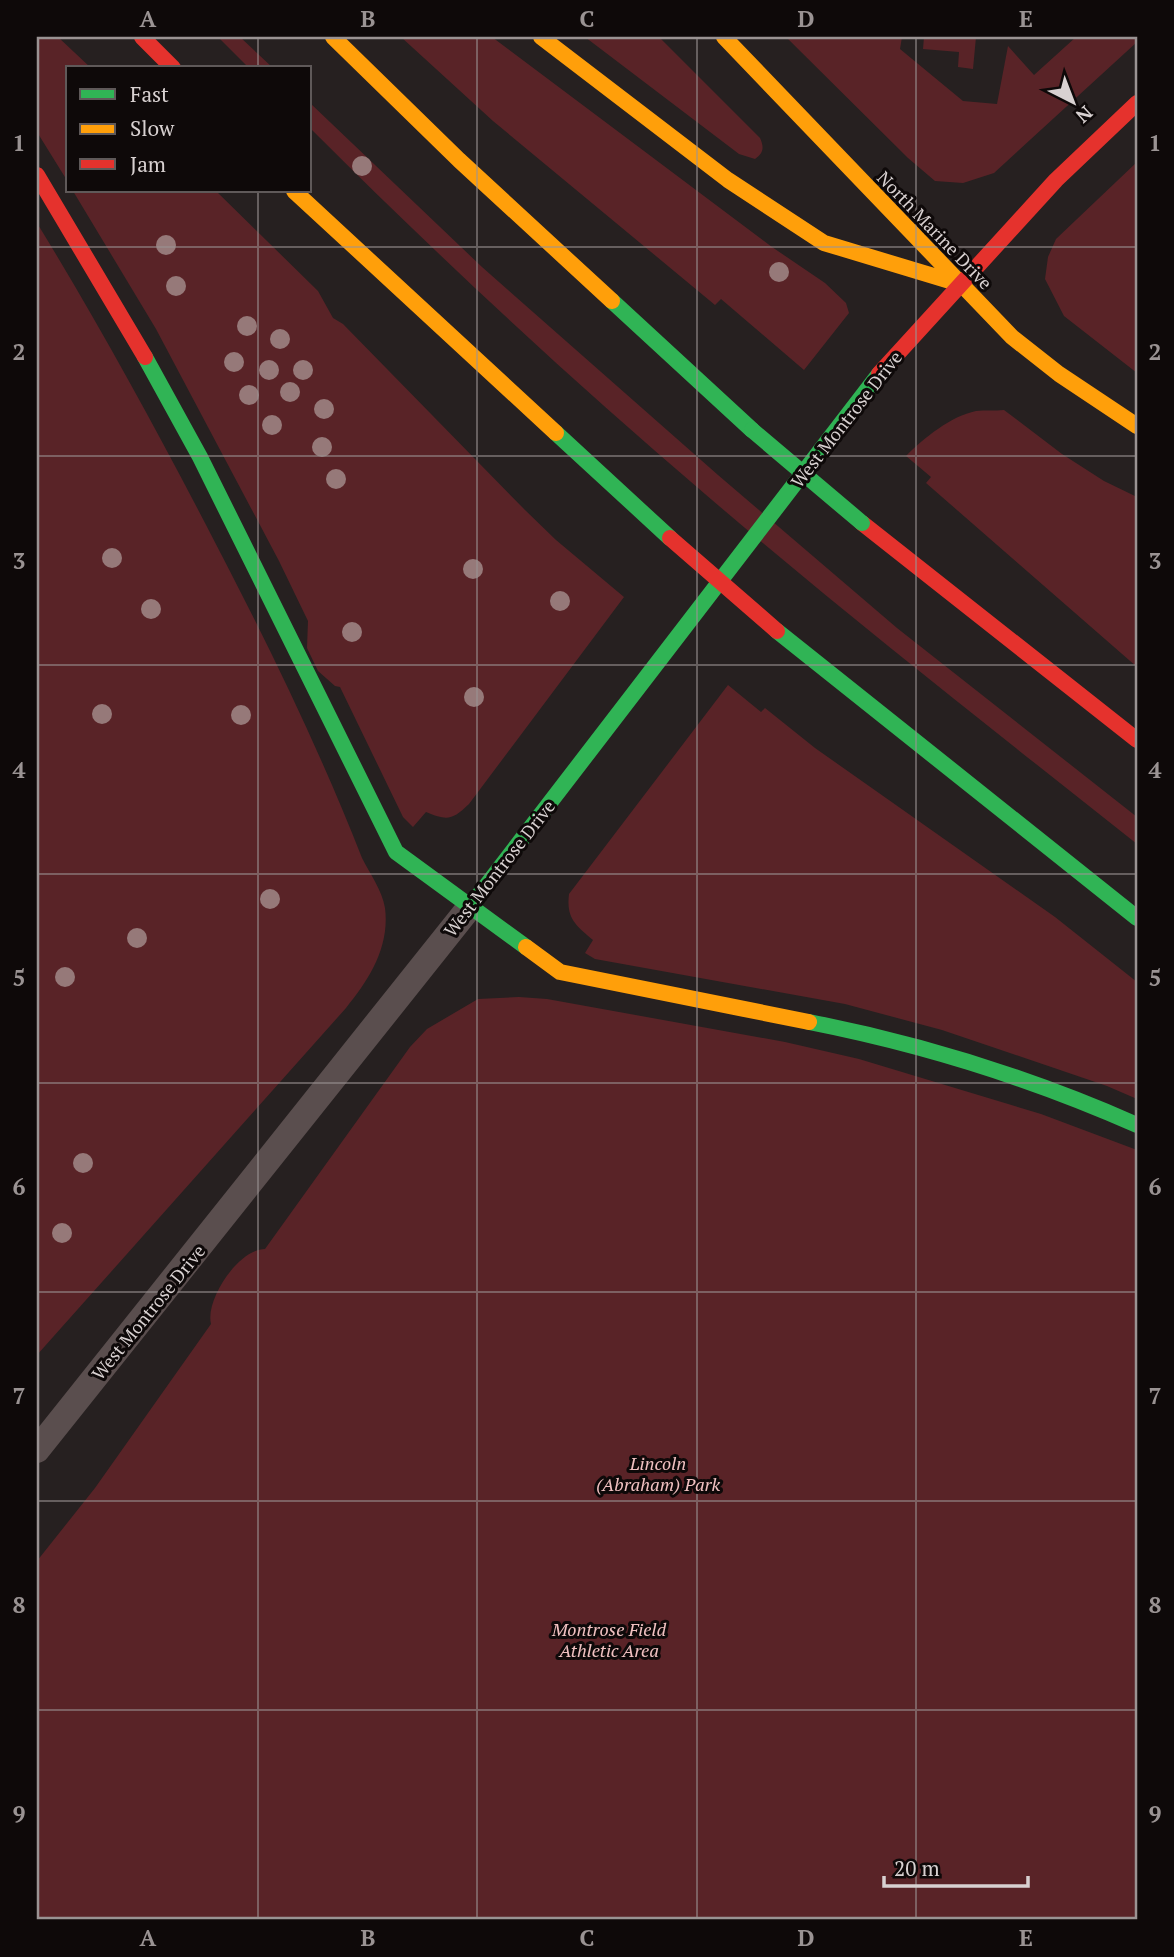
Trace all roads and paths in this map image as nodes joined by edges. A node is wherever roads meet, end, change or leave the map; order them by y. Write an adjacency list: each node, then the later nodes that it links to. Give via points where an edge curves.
1 (142, 37): 5 (main road)
2 (333, 37): 11 (main road, bridge, via 459,160 752,430)
3 (541, 37): 9 (main road, via 729,180 824,243)
4 (724, 37): 9 (main road, North Marine Drive)
5 (171, 66)
6 (1137, 103): 9 (main road, West Montrose Drive, via 1056,180)
7 (37, 174): 12 (main road, via 194,445 396,852)
8 (295, 192): 13 (main road, bridge, via 777,631)
9 (960, 284): 10 (main road, North Marine Drive, via 1012,337); 12 (main road, West Montrose Drive, via 887,364)
10 (1137, 426)
11 (1137, 740)
12 (469, 908): 14 (main road, via 559,972 841,1028 955,1058); 15 (lane, West Montrose Drive)
13 (1137, 918)
14 (1137, 1125)
15 (37, 1450)

